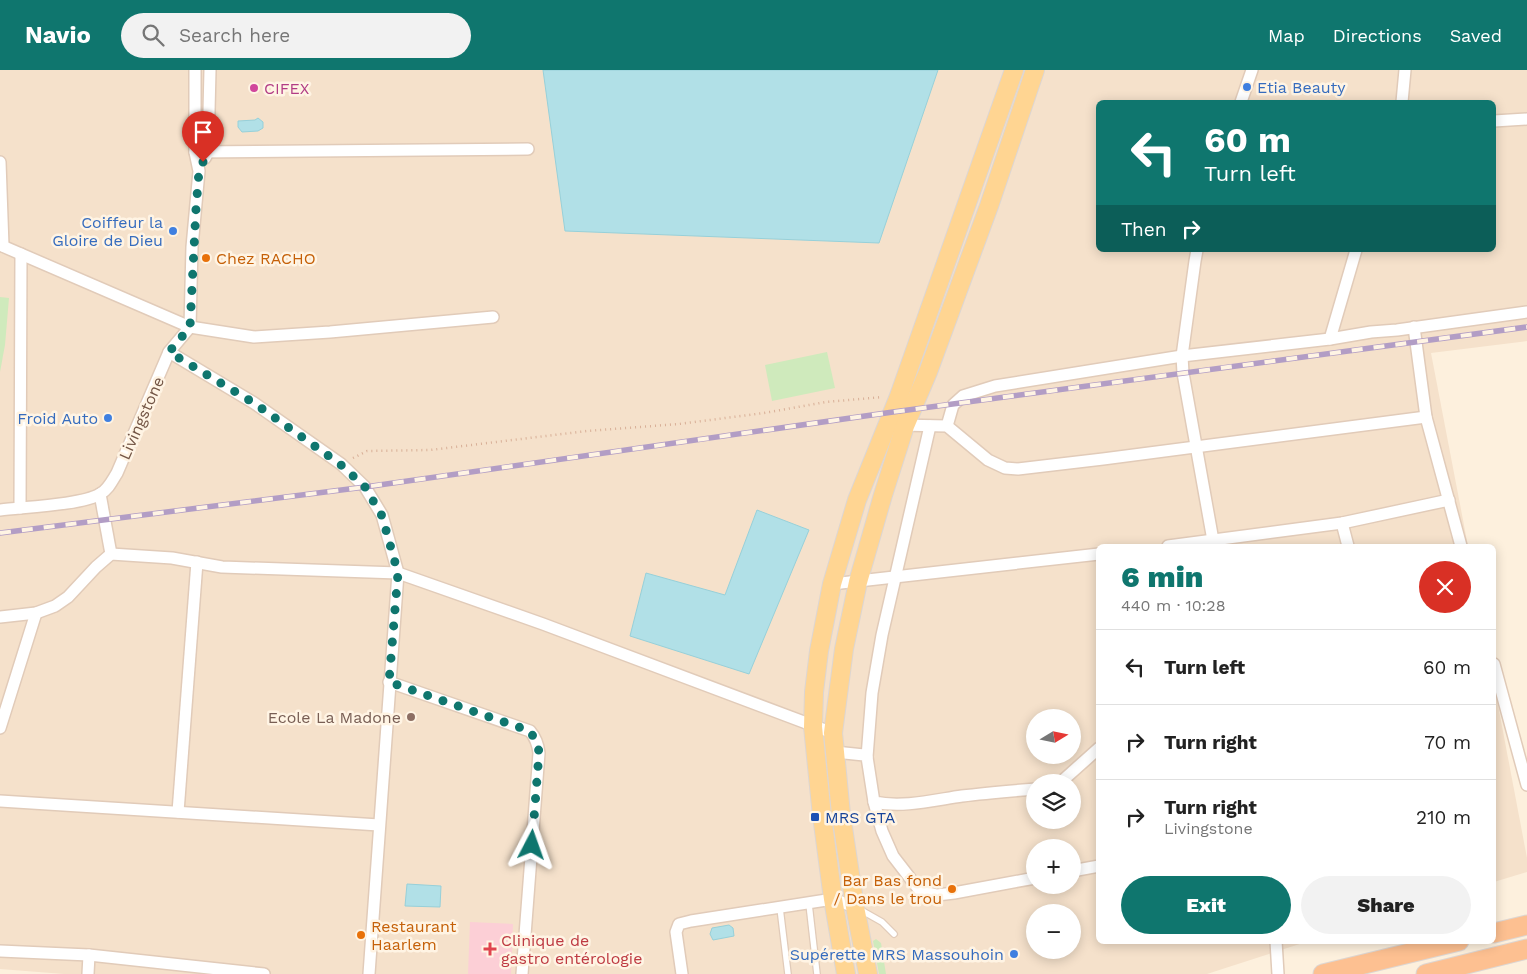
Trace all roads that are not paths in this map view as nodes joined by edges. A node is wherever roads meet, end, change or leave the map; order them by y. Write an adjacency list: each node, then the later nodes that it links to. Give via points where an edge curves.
1 (195, 70): 12 (street)
2 (210, 70): 13 (street)
3 (1014, 70): 28 (main road, via 899,396)
4 (1035, 70): 28 (main road, via 928,372)
5 (1252, 70): 7 (street)
6 (1405, 70): 8 (street)
7 (1242, 100)
8 (1402, 100)
9 (1527, 119): 10 (street)
10 (1496, 121)
11 (528, 148): 13 (street)
12 (195, 152): 13 (street); 15 (street)
13 (208, 152): 15 (street)
14 (0, 162): 16 (street)
15 (199, 171): 22 (street, via 192,247)
16 (2, 245): 19 (street)
17 (1197, 252): 26 (street)
18 (1355, 252): 24 (street)
19 (20, 254): 22 (street); 34 (street)
20 (1527, 312): 23 (street)
21 (493, 317): 22 (street, via 254,337)
22 (190, 327): 25 (street, Livingstone)
23 (1414, 328): 24 (street); 27 (street)
24 (1330, 339): 26 (street)
25 (169, 352): 32 (street, Livingstone, via 117,473); 43 (street, via 254,403 340,464 365,487 382,516)
26 (1182, 356): 30 (street, via 975,391 953,405); 31 (street)
27 (1426, 417): 31 (street); 33 (street)
28 (897, 424): 29 (street); 45 (main road, via 883,495); 46 (main road, via 857,500)
29 (930, 426): 30 (street); 44 (street)
30 (947, 426): 31 (street, via 988,460 1005,468)
31 (1197, 447): 37 (street)
32 (100, 494): 34 (street, via 77,501); 40 (street)
33 (1449, 500): 36 (street); 39 (street)
34 (20, 508): 35 (street)
35 (0, 510)
36 (1342, 523): 37 (street); 38 (street)
37 (1214, 544)
38 (1347, 544)
39 (1460, 544)
40 (111, 554): 42 (street); 47 (street, via 62,602)
41 (1096, 554): 44 (street)
42 (197, 562): 43 (street, via 222,567); 62 (street)
43 (398, 573): 50 (street); 51 (street, via 543,624)
44 (895, 578): 45 (street); 56 (street, via 872,693)
45 (858, 582): 46 (street); 53 (main road, via 844,649)
46 (832, 584): 51 (main road, via 819,651)
47 (36, 613): 48 (street); 52 (street)
48 (0, 617)
49 (1496, 671): 58 (street)
50 (389, 682): 63 (street); 82 (street, via 530,731 535,737 539,753)
51 (813, 727): 53 (street); 67 (main road)
52 (0, 728)
53 (833, 733): 55 (main road)
54 (1096, 751): 57 (street)
55 (834, 752): 56 (street); 69 (main road)
56 (866, 757): 61 (street)
57 (1070, 774)
58 (1527, 785)
59 (1026, 790): 61 (street, via 907,804)
60 (0, 801): 62 (street)
61 (874, 802): 66 (street, via 893,856 920,891 937,895)
62 (178, 812): 63 (street)
63 (379, 825): 81 (street)
64 (1096, 867): 65 (street)
65 (1081, 869)
66 (1026, 880)
67 (833, 899): 68 (street); 69 (street); 86 (main road)
68 (809, 904): 70 (street); 85 (lane)
69 (855, 907): 73 (lane, via 882,922); 87 (main road)
70 (780, 908): 83 (street, via 680,924 676,932); 84 (lane)
71 (1527, 925): 72 (highway)
72 (1496, 933)
73 (894, 934)
74 (1276, 944): 88 (street)
75 (1447, 944): 89 (highway)
76 (1527, 949): 90 (highway)
77 (0, 951): 78 (street)
78 (89, 955): 79 (street); 80 (street)
79 (88, 974)
80 (264, 974)
81 (369, 974)
82 (522, 974)
83 (682, 974)
84 (788, 974)
85 (817, 974)
86 (846, 974)
87 (868, 974)
88 (1278, 974)
89 (1323, 974)
90 (1426, 974)

